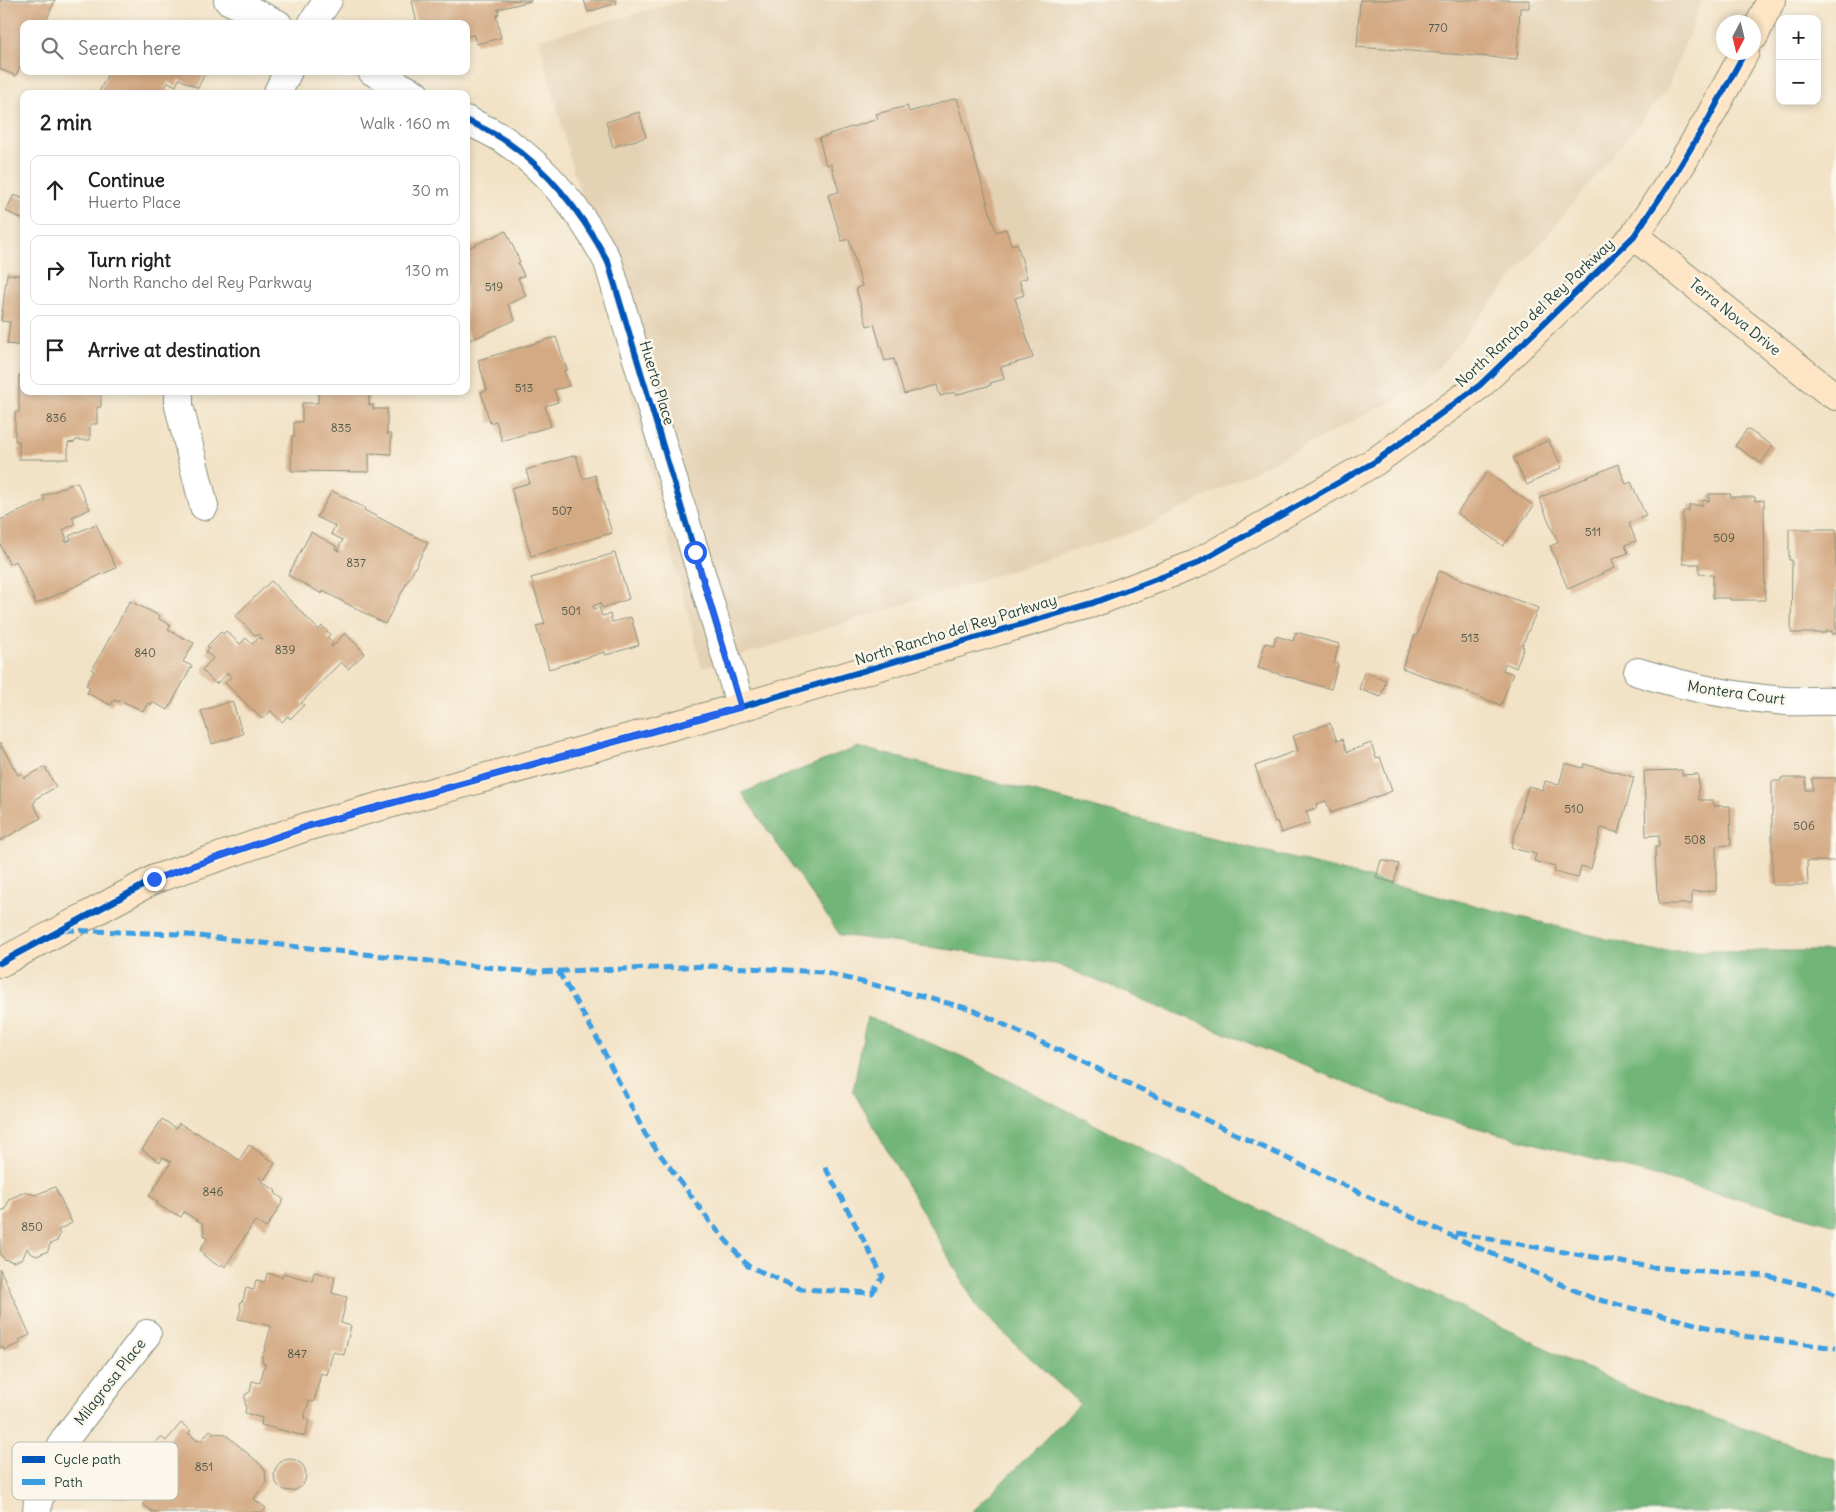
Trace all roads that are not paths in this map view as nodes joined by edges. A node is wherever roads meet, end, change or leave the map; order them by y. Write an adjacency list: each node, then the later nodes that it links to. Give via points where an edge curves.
1 (228, 0): 4 (street)
2 (328, 0): 5 (street)
3 (1771, 0): 6 (street)
4 (270, 20)
5 (315, 20)
6 (1761, 21)
7 (1741, 60): 13 (street, North Rancho del Rey Parkway, via 1704,127)
8 (286, 75): 10 (street)
9 (380, 75): 11 (street)
10 (279, 90)
11 (408, 90)
12 (470, 122): 19 (street, Huerto Place, via 506,140 548,176 582,217 608,262)
13 (1634, 236): 15 (street, Terra Nova Drive); 19 (street, North Rancho del Rey Parkway, via 1480,385 1376,461 1196,564 1093,602)
14 (179, 395): 16 (street)
15 (1836, 396)
16 (204, 506)
17 (1638, 672): 18 (street, Montera Court, via 1734,695 1788,701)
18 (1836, 701)
19 (741, 707): 20 (street, North Rancho del Rey Parkway, via 308,826 154,879)
20 (0, 963)
21 (147, 1334): 22 (street, Milagrosa Place)
22 (65, 1442)

